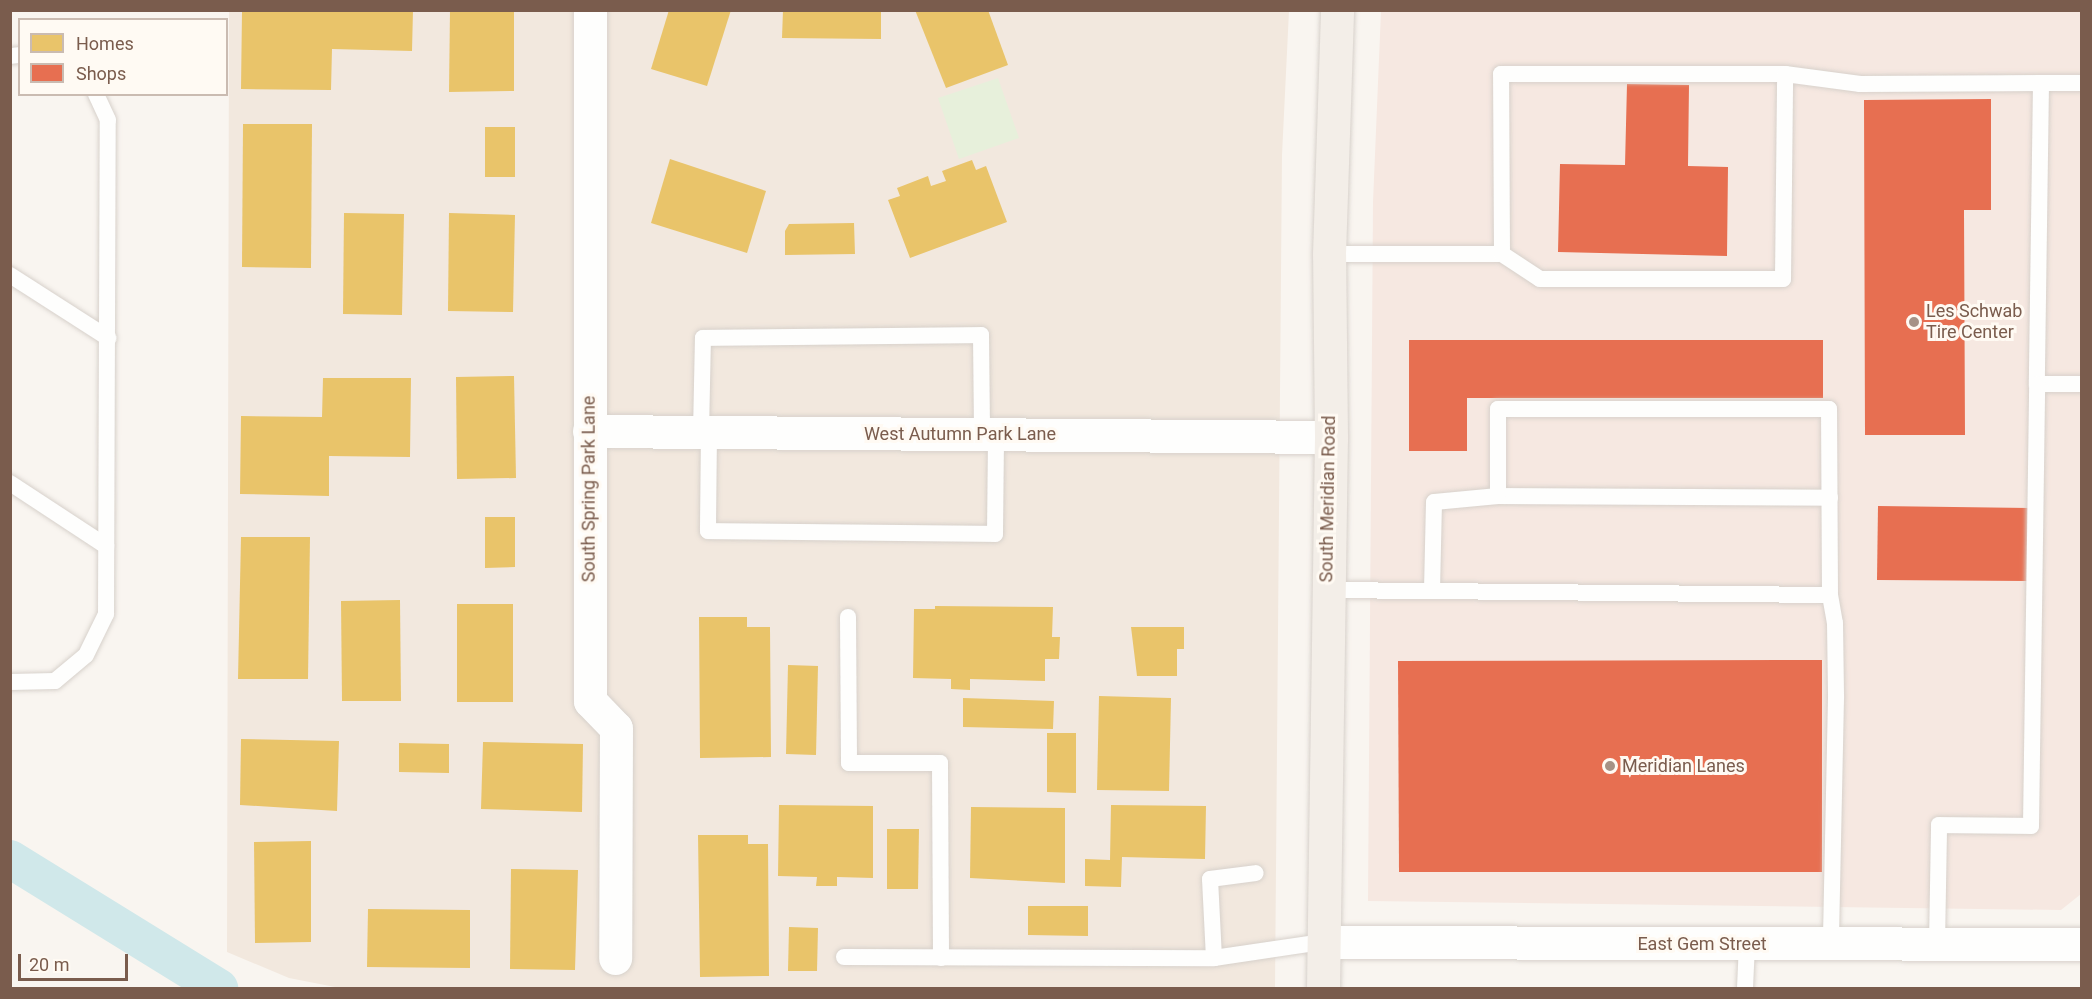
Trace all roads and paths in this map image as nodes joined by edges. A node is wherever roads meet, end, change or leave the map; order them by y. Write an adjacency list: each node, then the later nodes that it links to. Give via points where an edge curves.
1 (590, 10): 13 (street, South Spring Park Lane)
2 (1337, 10): 7 (main road, South Meridian Road)
3 (1785, 74): 4 (lane, via 1860,84); 8 (lane, via 1501,74); 8 (lane, via 1782,279 1539,279)
4 (2041, 83): 5 (lane); 11 (lane)
5 (2082, 83)
6 (97, 96): 10 (lane, via 108,120)
7 (1329, 254): 8 (lane); 16 (main road, South Meridian Road)
8 (1502, 254)
9 (10, 275): 10 (lane)
10 (108, 338): 20 (lane)
11 (2037, 384): 12 (lane); 30 (lane, via 2031,826 1939,825)
12 (2082, 384)
13 (589, 431): 14 (street, West Autumn Park Lane); 33 (street, South Spring Park Lane, via 590,701 616,728)
14 (705, 432): 15 (street, West Autumn Park Lane); 15 (lane, via 703,338 981,335); 15 (lane, via 708,531 995,534)
15 (989, 434): 16 (street, West Autumn Park Lane)
16 (1331, 437): 22 (main road, South Meridian Road)
17 (10, 483): 20 (lane)
18 (1498, 496): 19 (lane); 19 (lane, via 1498,409 1829,409); 21 (lane, via 1434,502)
19 (1830, 498): 23 (lane)
20 (106, 546): 25 (lane, via 106,614 86,655 55,681)
21 (1432, 589): 22 (lane); 23 (lane)
22 (1326, 590): 27 (main road, South Meridian Road)
23 (1830, 595): 29 (lane, via 1835,623 1836,698)
24 (848, 617): 34 (lane, via 849,763 940,763)
25 (10, 682)
26 (1256, 873): 35 (lane, via 1209,879)
27 (1323, 942): 28 (street, East Gem Street); 35 (lane); 36 (main road, South Meridian Road)
28 (1747, 944): 29 (street, East Gem Street); 37 (lane)
29 (1831, 944): 30 (street, East Gem Street)
30 (1937, 944): 31 (street, East Gem Street)
31 (2082, 944)
32 (844, 957): 34 (lane)
33 (615, 958)
34 (942, 958): 35 (lane)
35 (1214, 958)
36 (1323, 988)
37 (1745, 988)

